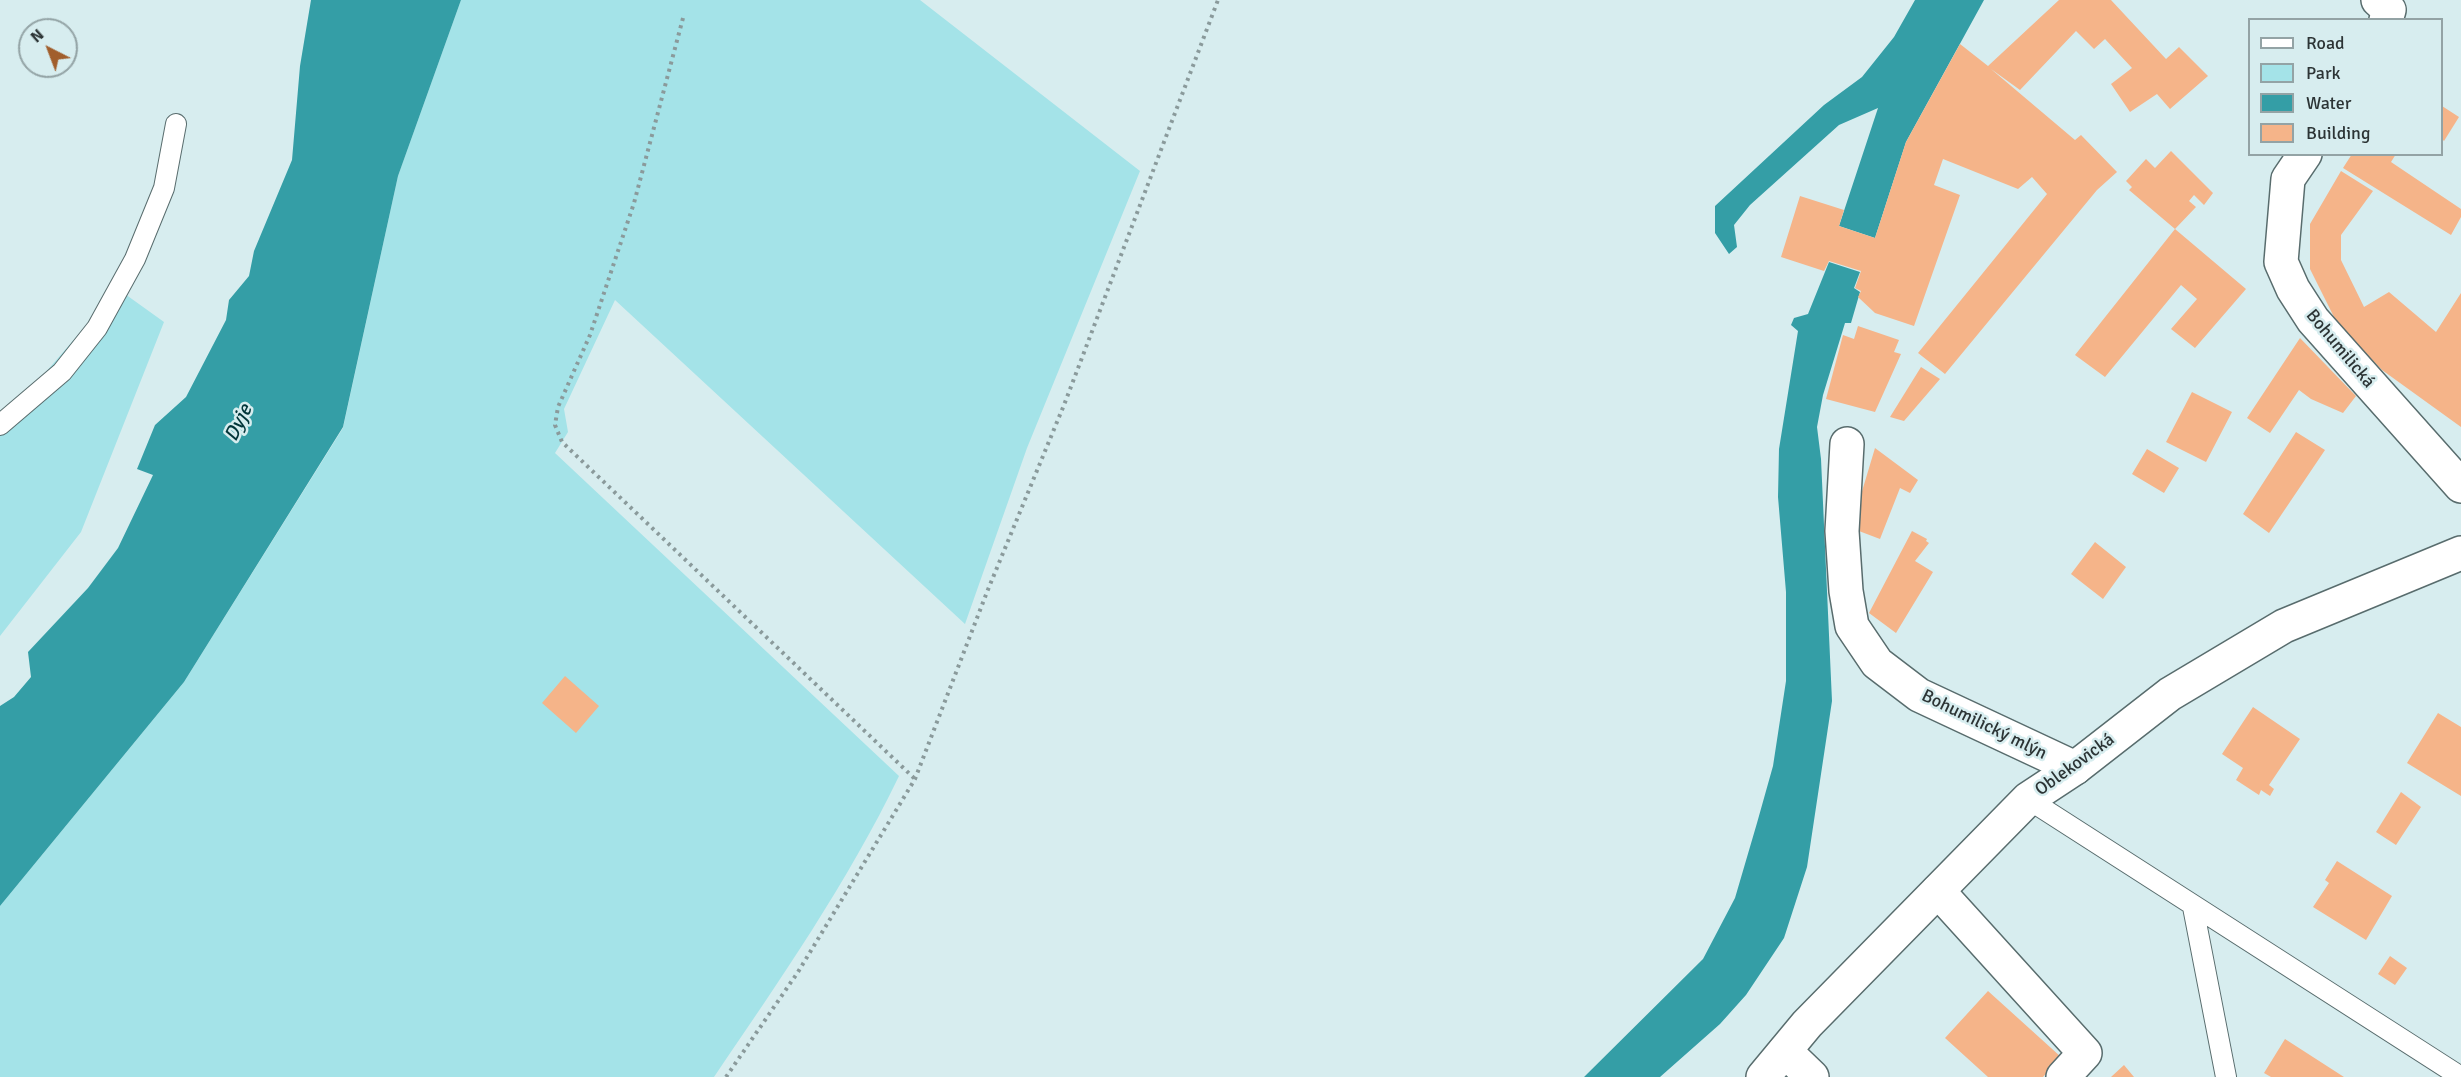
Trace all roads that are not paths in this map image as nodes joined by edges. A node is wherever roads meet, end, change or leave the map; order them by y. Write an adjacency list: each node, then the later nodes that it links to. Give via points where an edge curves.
1 (176, 124): 3 (lane, via 164,188 135,259 97,328 62,372)
2 (2304, 156): 5 (street, Bohumilická, via 2288,179 2281,244 2281,262 2293,289 2313,320)
3 (0, 425)
4 (1847, 444): 7 (street, Bohumilický mlýn, via 1842,531 1846,591 1852,626 1877,663 1919,695)
5 (2461, 486)
6 (2461, 553): 7 (street, Oblekovická, via 2284,626 2170,694)
7 (2075, 768): 8 (street, Oblekovická)
8 (2028, 799): 9 (street, Oblekovická); 10 (lane)
9 (1938, 891): 11 (street, Oblekovická); 14 (street, via 2085,1053)
10 (2193, 907): 15 (lane); 16 (lane)
11 (1785, 1051): 12 (street, Oblekovická); 13 (street)
12 (1763, 1077)
13 (1812, 1077)
14 (2063, 1077)
15 (2226, 1077)
16 (2461, 1077)

